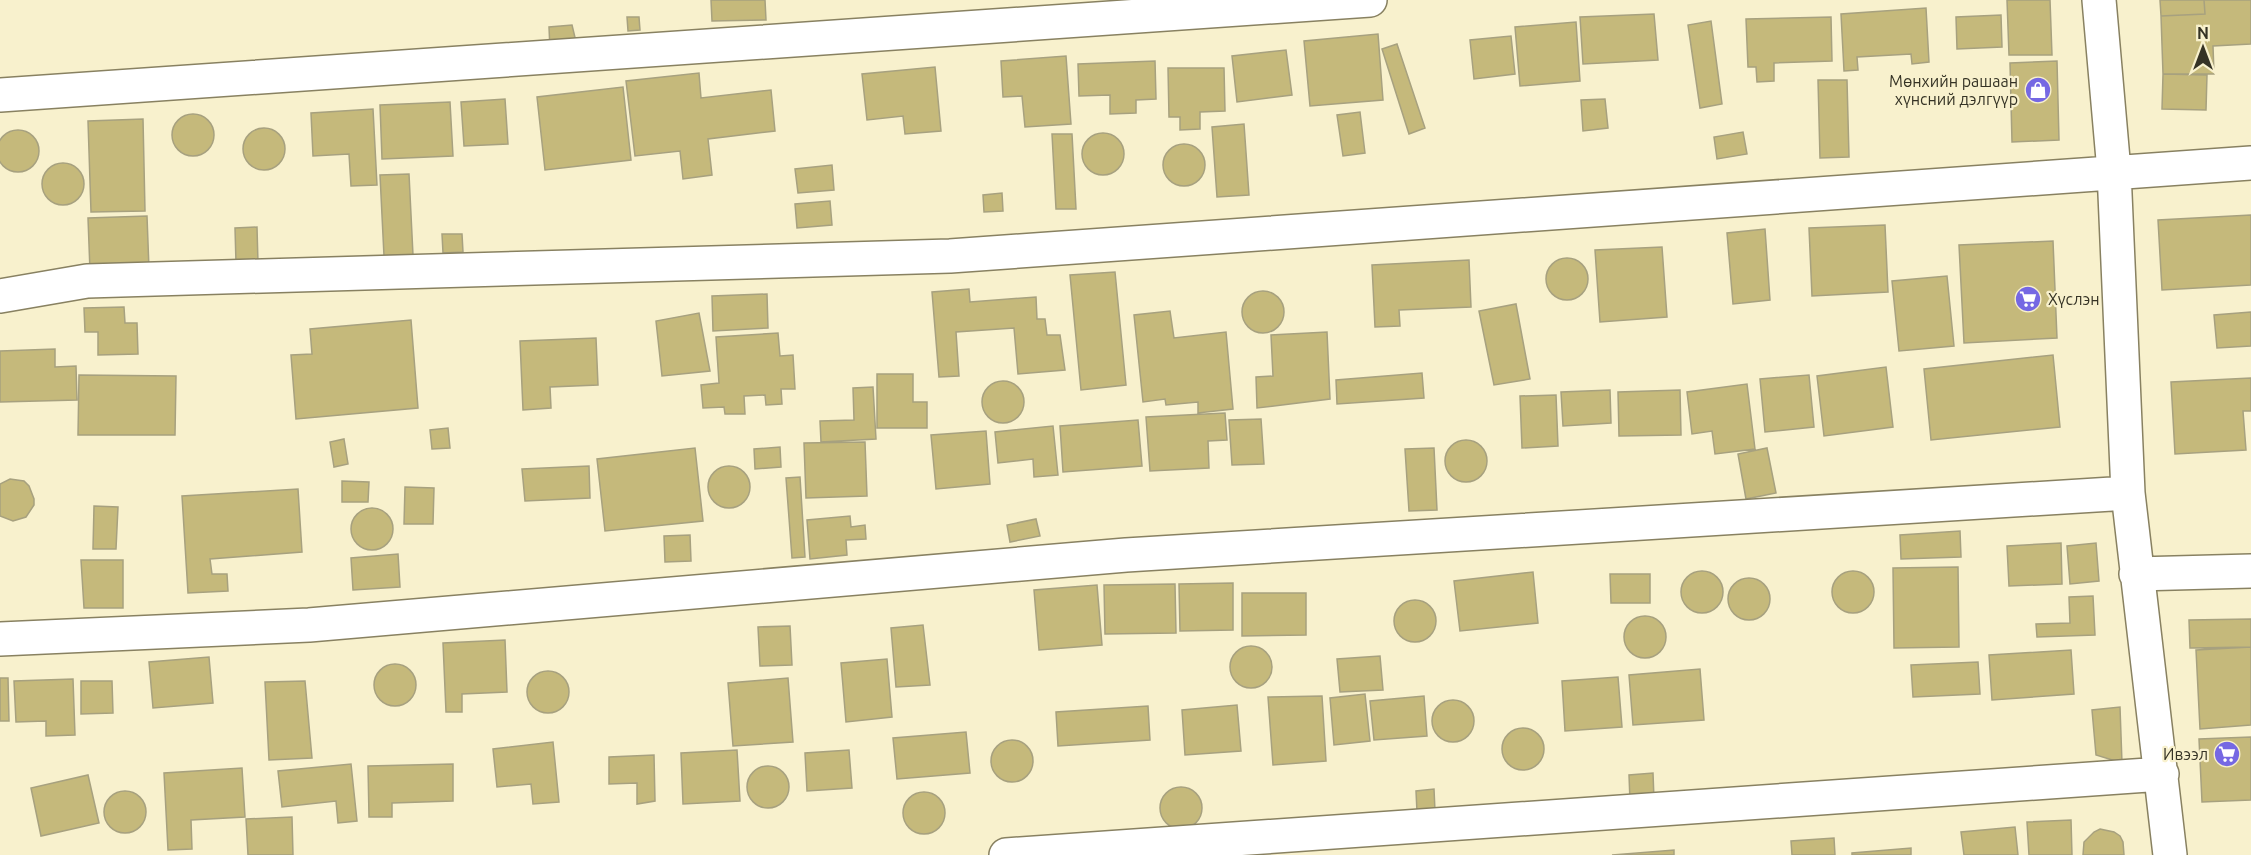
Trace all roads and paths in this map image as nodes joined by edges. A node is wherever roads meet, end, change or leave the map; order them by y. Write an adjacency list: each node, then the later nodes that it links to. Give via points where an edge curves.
1 (1370, 0): 3 (street)
2 (2099, 0): 5 (street)
3 (0, 95)
4 (2251, 163): 5 (street)
5 (2114, 171): 6 (street, via 950,256 87,281); 7 (street)
6 (0, 296)
7 (2128, 492): 9 (street); 10 (street, via 1125,555 309,625)
8 (2251, 571): 9 (street)
9 (2136, 574): 11 (street)
10 (0, 639)
11 (2162, 774): 12 (street); 13 (street)
12 (1006, 855)
13 (2170, 855)

